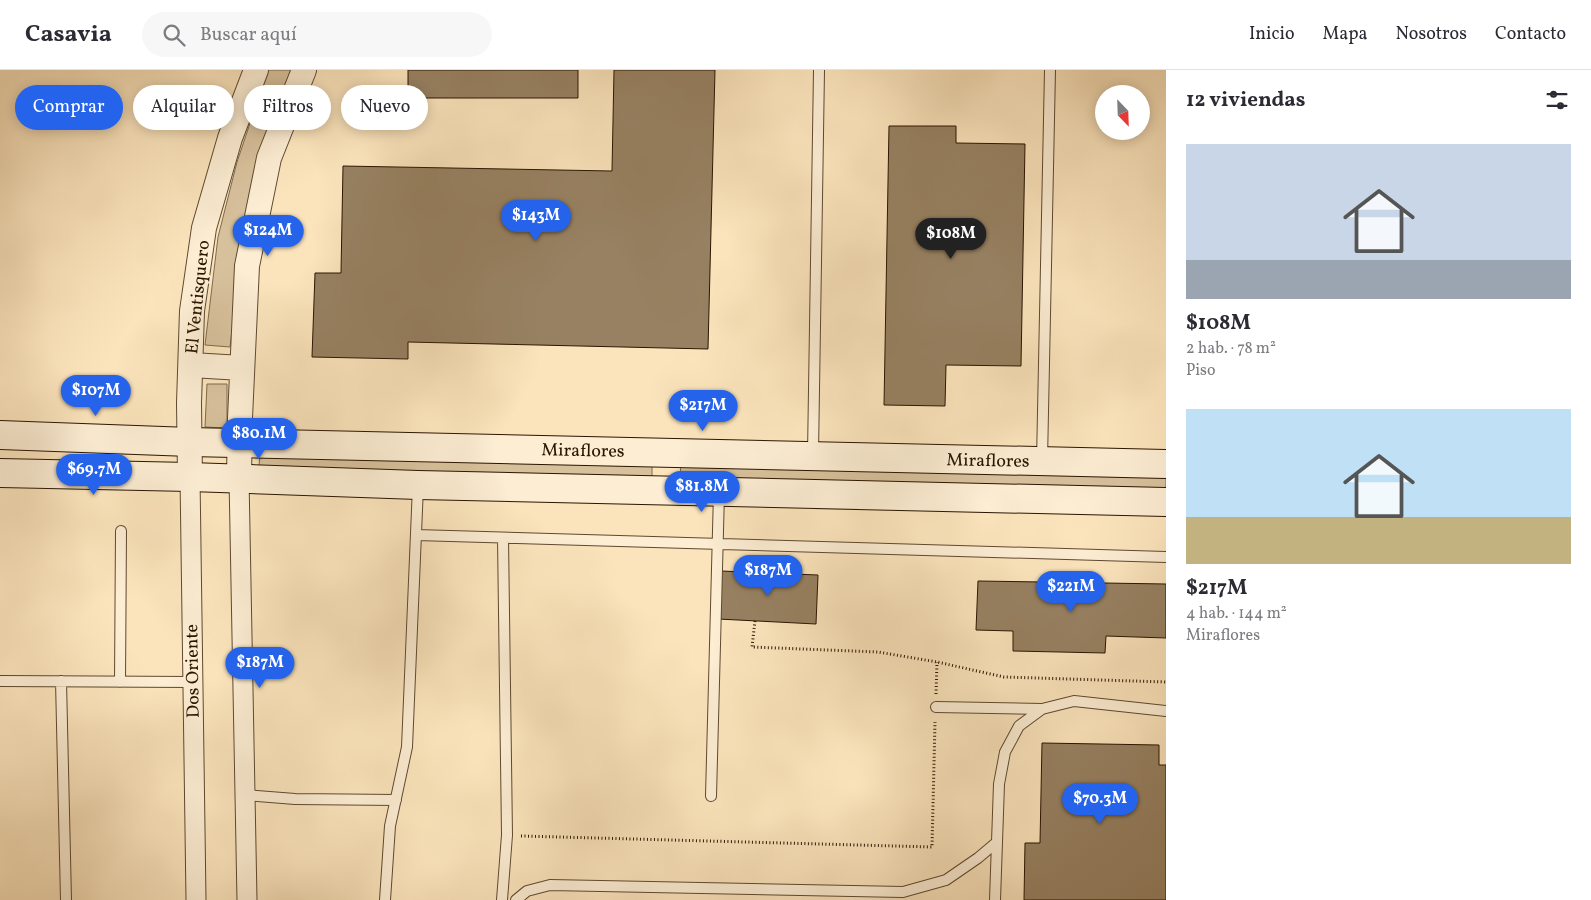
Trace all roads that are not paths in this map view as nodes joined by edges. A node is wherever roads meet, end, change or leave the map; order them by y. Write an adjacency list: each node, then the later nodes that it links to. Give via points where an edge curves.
1 (256, 70): 5 (street, El Ventisquero, via 230,138 204,228 192,310)
2 (304, 70): 6 (street, via 270,158 247,266)
3 (819, 70): 11 (lane)
4 (1050, 70): 12 (lane)
5 (191, 365): 6 (street); 8 (street, El Ventisquero)
6 (242, 368): 9 (street)
7 (0, 435): 8 (main road, Miraflores)
8 (190, 442): 9 (main road, Miraflores); 15 (street, Dos Oriente)
9 (239, 442): 10 (main road, Miraflores); 16 (street)
10 (667, 452): 11 (main road, Miraflores); 18 (main road, via 664,474)
11 (813, 456): 12 (main road, Miraflores)
12 (1042, 461): 13 (main road, Miraflores)
13 (1166, 464)
14 (0, 473): 15 (main road)
15 (190, 477): 16 (main road); 29 (street, Dos Oriente)
16 (239, 478): 17 (main road); 33 (street)
17 (418, 486): 18 (main road); 22 (lane)
18 (673, 491): 19 (main road)
19 (719, 492): 20 (main road); 24 (lane)
20 (1166, 502)
21 (120, 531): 28 (lane)
22 (416, 535): 23 (lane); 35 (lane, via 407,747)
23 (503, 538): 24 (lane); 41 (lane, via 507,835)
24 (718, 544): 25 (lane); 34 (lane)
25 (1166, 557)
26 (0, 681): 27 (lane)
27 (61, 681): 28 (lane); 37 (lane)
28 (120, 682): 29 (lane)
29 (192, 682): 38 (street, Dos Oriente)
30 (936, 707): 31 (lane)
31 (1042, 709): 32 (lane, via 1074,701); 36 (lane, via 1019,726 1005,752 999,784)
32 (1166, 711)
33 (245, 796): 35 (lane); 39 (street)
34 (711, 796)
35 (396, 800): 40 (lane, via 390,826)
36 (997, 842): 42 (lane, via 946,880 904,892 550,886 527,892); 43 (lane)
37 (66, 900)
38 (196, 900)
39 (247, 900)
40 (385, 900)
41 (502, 900)
42 (516, 900)
43 (995, 900)

